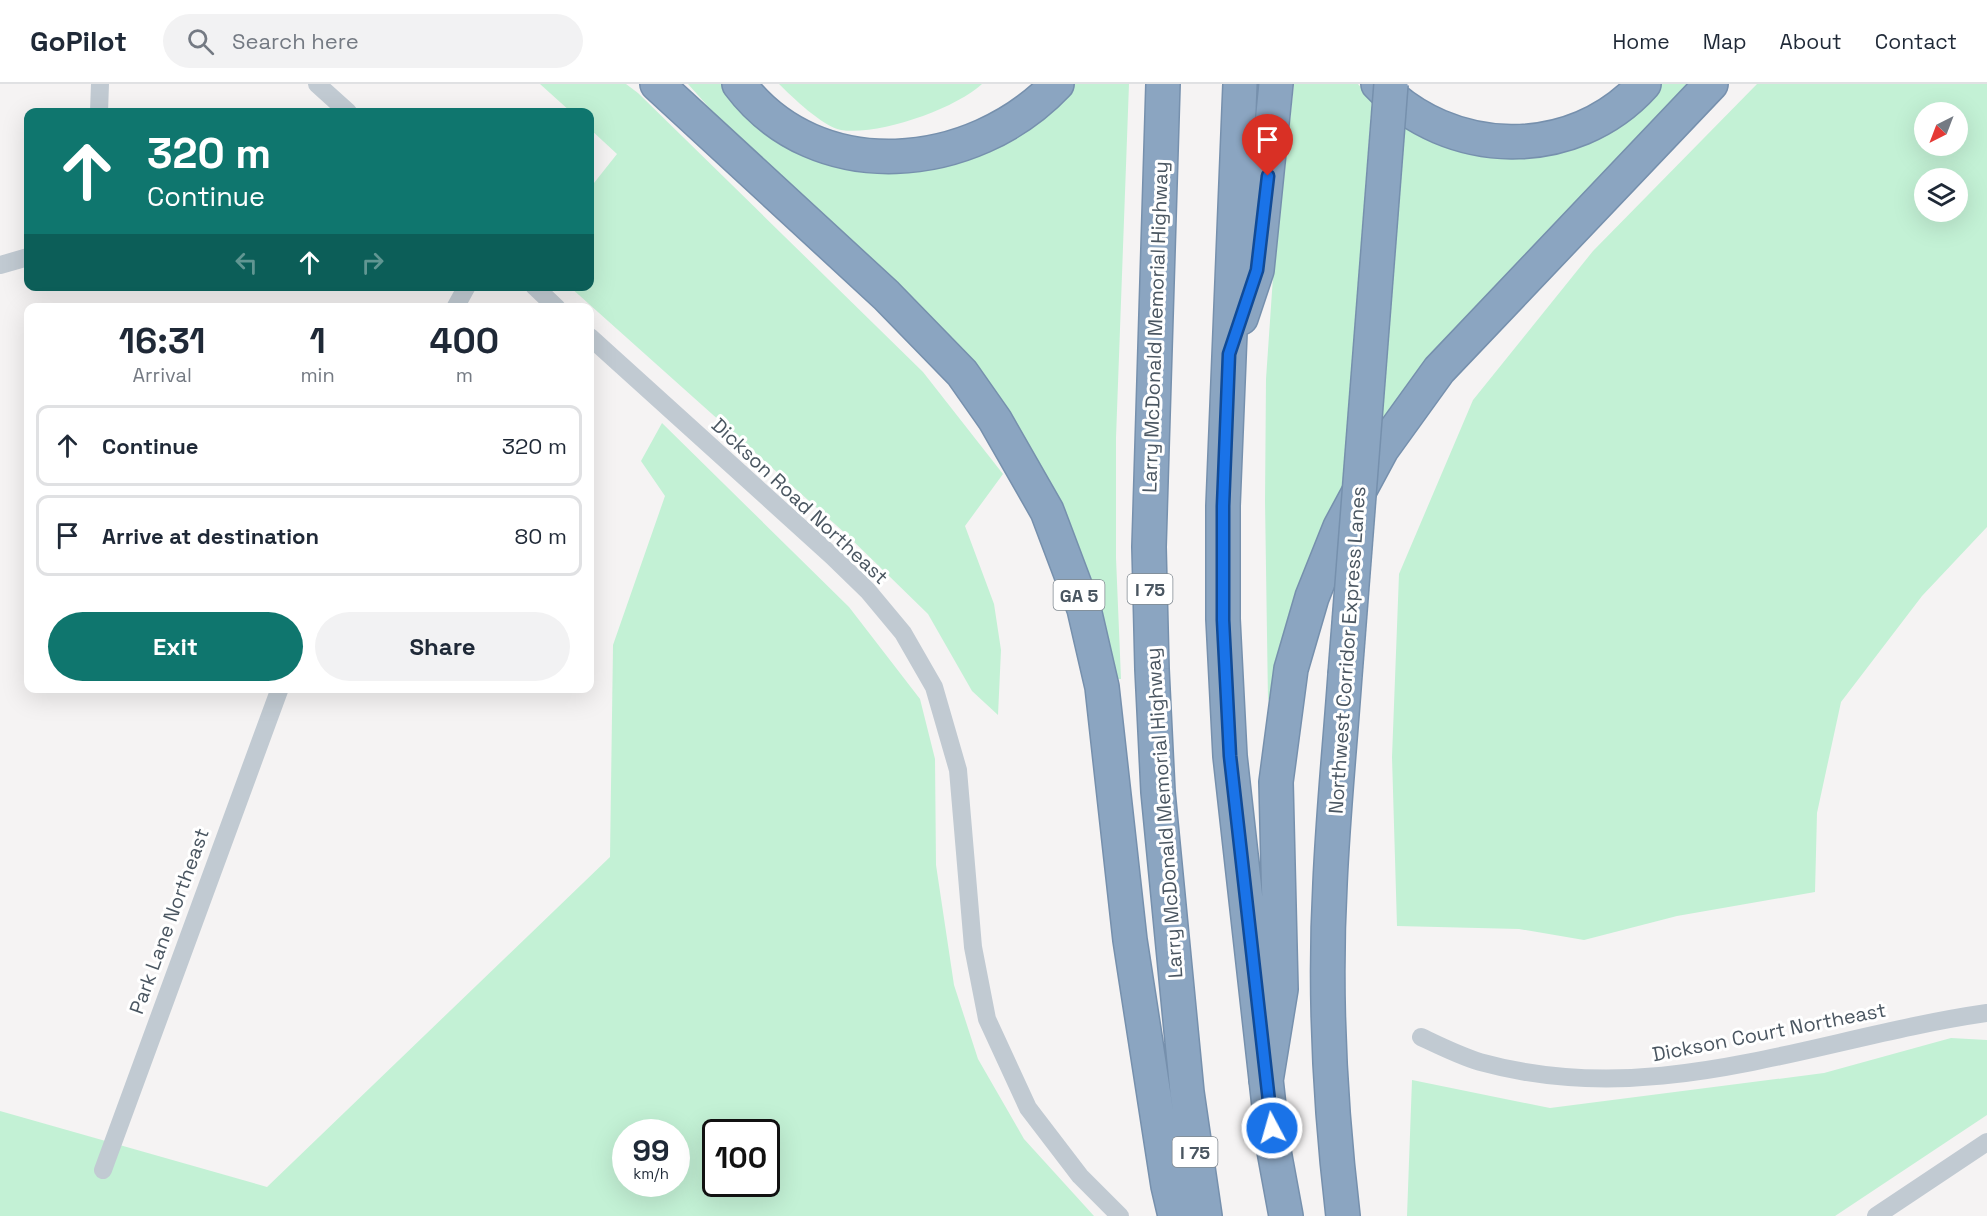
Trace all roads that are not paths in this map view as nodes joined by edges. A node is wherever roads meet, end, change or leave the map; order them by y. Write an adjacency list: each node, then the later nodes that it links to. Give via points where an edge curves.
1 (100, 84): 14 (street)
2 (317, 84): 15 (street)
3 (657, 84): 16 (highway)
4 (677, 84): 16 (highway, GA 5)
5 (739, 84): 6 (highway, via 762,111 790,132 819,146 852,155 887,158 947,149 992,133 1023,114)
6 (1057, 84)
7 (1163, 84): 29 (highway, Larry McDonald Memorial Highway / I 75, via 1149,548 1160,815 1187,1092)
8 (1240, 84): 22 (highway)
9 (1276, 84): 22 (highway, via 1257,270)
10 (1378, 84): 12 (highway, via 1416,115 1445,130 1509,144 1548,139 1578,129 1621,105)
11 (1391, 84): 32 (highway, Northwest Corridor Express Lanes, bridge, via 1330,886 1334,1133)
12 (1644, 84)
13 (1711, 84): 26 (highway, via 1439,370 1383,449 1336,535 1291,669 1276,782 1281,989)
14 (99, 108)
15 (344, 108)
16 (713, 134): 29 (highway, GA 5, via 886,295 962,374 995,420 1047,511 1084,609 1102,687 1130,940)
17 (24, 258): 18 (street)
18 (0, 265)
19 (539, 291): 20 (street)
20 (552, 303)
21 (594, 342): 30 (street, Dickson Road Northeast, via 832,556 903,633 933,687 958,770 973,947 987,1019 1028,1108 1080,1176)
22 (1229, 354): 26 (highway, via 1223,506 1228,734)
23 (278, 693): 28 (street, Park Lane Northeast)
24 (1987, 1013): 25 (street, Dickson Court Northeast, via 1730,1066 1615,1080 1520,1072 1477,1061)
25 (1421, 1037)
26 (1266, 1081): 31 (highway)
27 (1987, 1142): 33 (street)
28 (103, 1170)
29 (1188, 1207)
30 (1120, 1216)
31 (1286, 1216)
32 (1344, 1216)
33 (1876, 1216)

